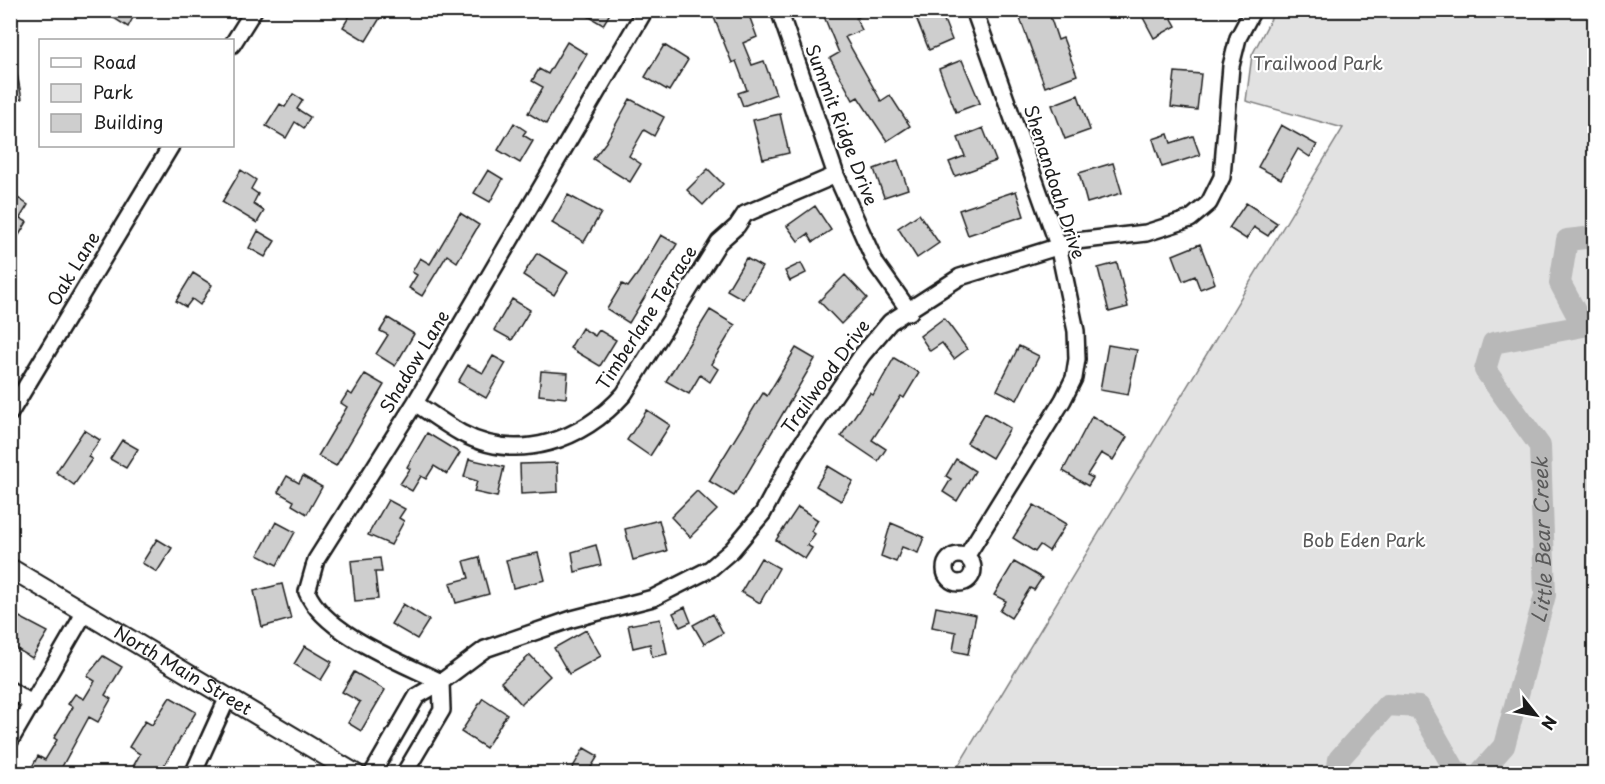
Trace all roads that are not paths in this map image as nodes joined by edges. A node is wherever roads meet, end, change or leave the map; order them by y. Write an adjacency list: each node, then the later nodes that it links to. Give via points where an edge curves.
1 (254, 10): 6 (street)
2 (645, 10): 11 (street, Shadow Lane)
3 (779, 10): 8 (street, Summit Ridge Drive)
4 (974, 10): 9 (street, Shenandoah Drive)
5 (1252, 11): 9 (street, Trailwood Drive, via 1238,38 1231,66 1222,177 1209,203 1190,219 1146,233)
6 (234, 42)
7 (170, 147): 12 (street, Oak Lane)
8 (836, 175): 10 (street, Summit Ridge Drive, via 876,264); 11 (street, Timberlane Terrace, via 745,214 719,242 624,394 610,409 567,438 528,446 497,446 463,434)
9 (1058, 245): 10 (street, Trailwood Drive, via 960,277); 13 (street, Shenandoah Drive, via 1076,331 1074,378)
10 (910, 312): 16 (street, Trailwood Drive, via 890,322 862,355 794,455 763,513 710,569 653,598 572,619 485,649)
11 (415, 403): 16 (street, Shadow Lane, via 316,560 306,592 321,614 342,630)
12 (10, 412)
13 (966, 556)
14 (10, 568): 15 (main road, North Main Street)
15 (85, 612): 18 (main road, North Main Street); 19 (street)
16 (441, 682): 23 (street, Trailwood Drive, via 417,696); 24 (street, via 442,710)
17 (10, 690): 19 (street)
18 (228, 697): 21 (street); 22 (main road, North Main Street)
19 (33, 704): 20 (street)
20 (10, 741)
21 (193, 774)
22 (356, 774)
23 (372, 774)
24 (404, 774)

